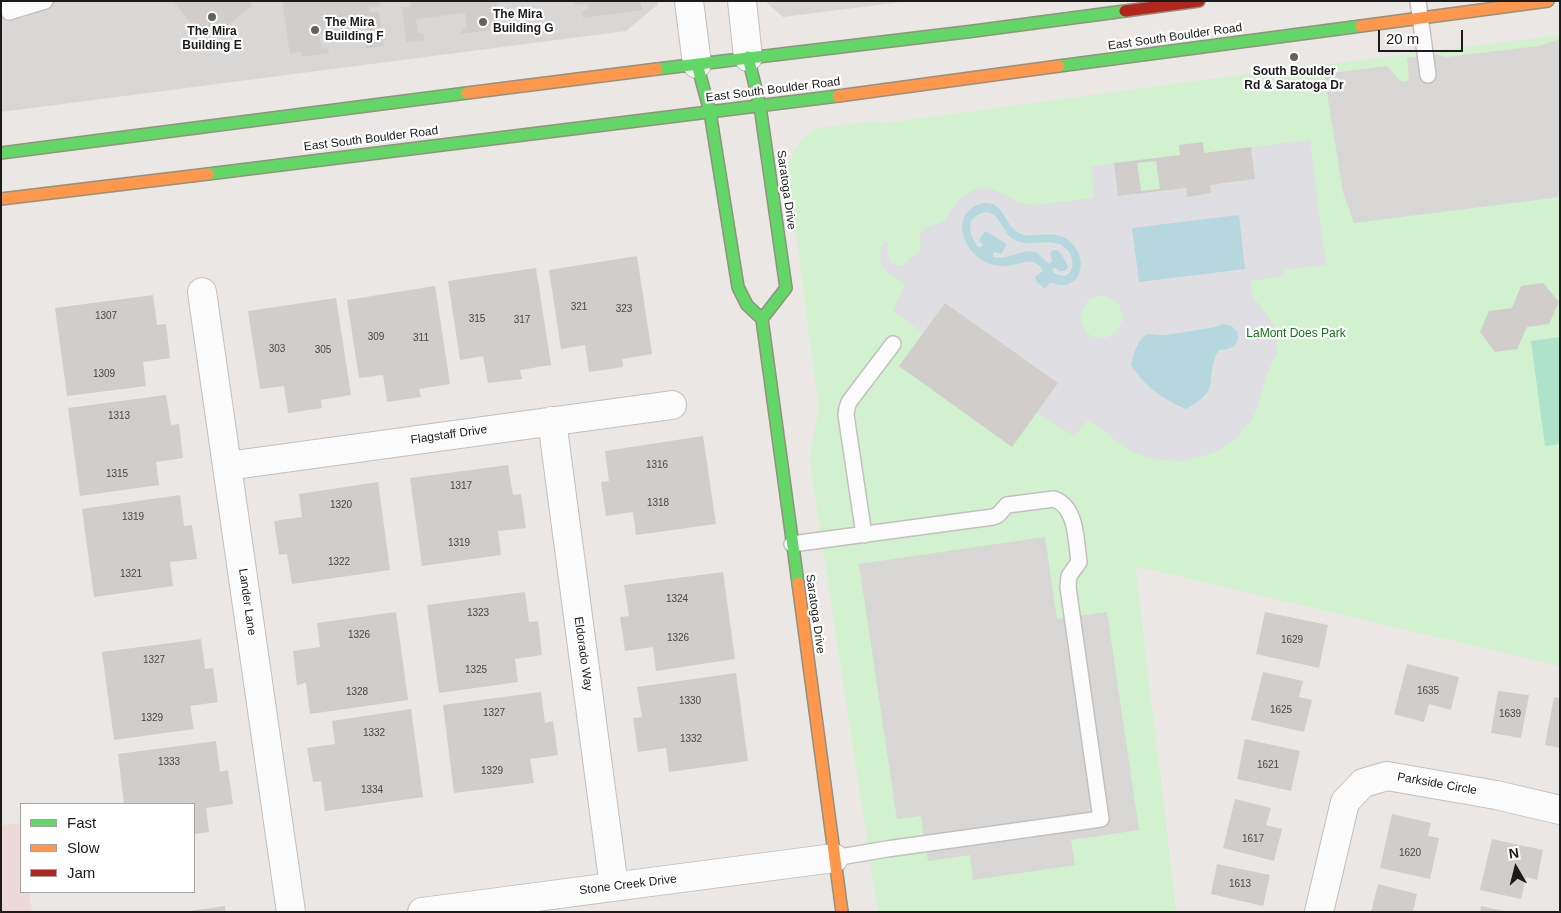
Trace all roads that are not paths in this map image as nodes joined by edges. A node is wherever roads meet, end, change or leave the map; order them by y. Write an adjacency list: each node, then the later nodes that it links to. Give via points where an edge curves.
1 (45, 1): 7 (lane)
2 (688, 1): 10 (street)
3 (742, 1): 9 (street)
4 (1200, 1): 9 (main road)
5 (1418, 1): 8 (lane)
6 (1548, 1): 8 (main road, East South Boulder Road)
7 (5, 9)
8 (1420, 18): 11 (lane); 12 (main road, East South Boulder Road)
9 (748, 57): 10 (main road); 12 (main road, Saratoga Drive)
10 (697, 64): 13 (main road); 14 (main road)
11 (1428, 75)
12 (760, 106): 13 (main road, East South Boulder Road); 17 (main road, Saratoga Drive, via 786,288)
13 (710, 112): 15 (main road, East South Boulder Road); 17 (main road, via 738,287 747,305)
14 (1, 153)
15 (1, 199)
16 (202, 292): 21 (street, Lander Lane)
17 (762, 319): 23 (main road, Saratoga Drive)
18 (893, 344): 22 (lane, via 847,408)
19 (672, 405): 20 (street, Flagstaff Drive)
20 (552, 421): 21 (street, Flagstaff Drive); 26 (street, Eldorado Way)
21 (227, 466): 27 (street, Lander Lane)
22 (864, 535): 23 (lane); 25 (lane, via 993,517 1007,505 1042,500 1054,499 1067,507 1079,562 1069,576 1068,587 1100,819)
23 (792, 544): 25 (main road, Saratoga Drive)
24 (1560, 810): 30 (street, Parkside Circle, via 1387,776 1363,783 1345,802)
25 (834, 858): 26 (street, Stone Creek Drive); 29 (main road, Saratoga Drive)
26 (614, 887): 28 (street, Stone Creek Drive)
27 (291, 912)
28 (422, 912)
29 (842, 912)
30 (1319, 912)

